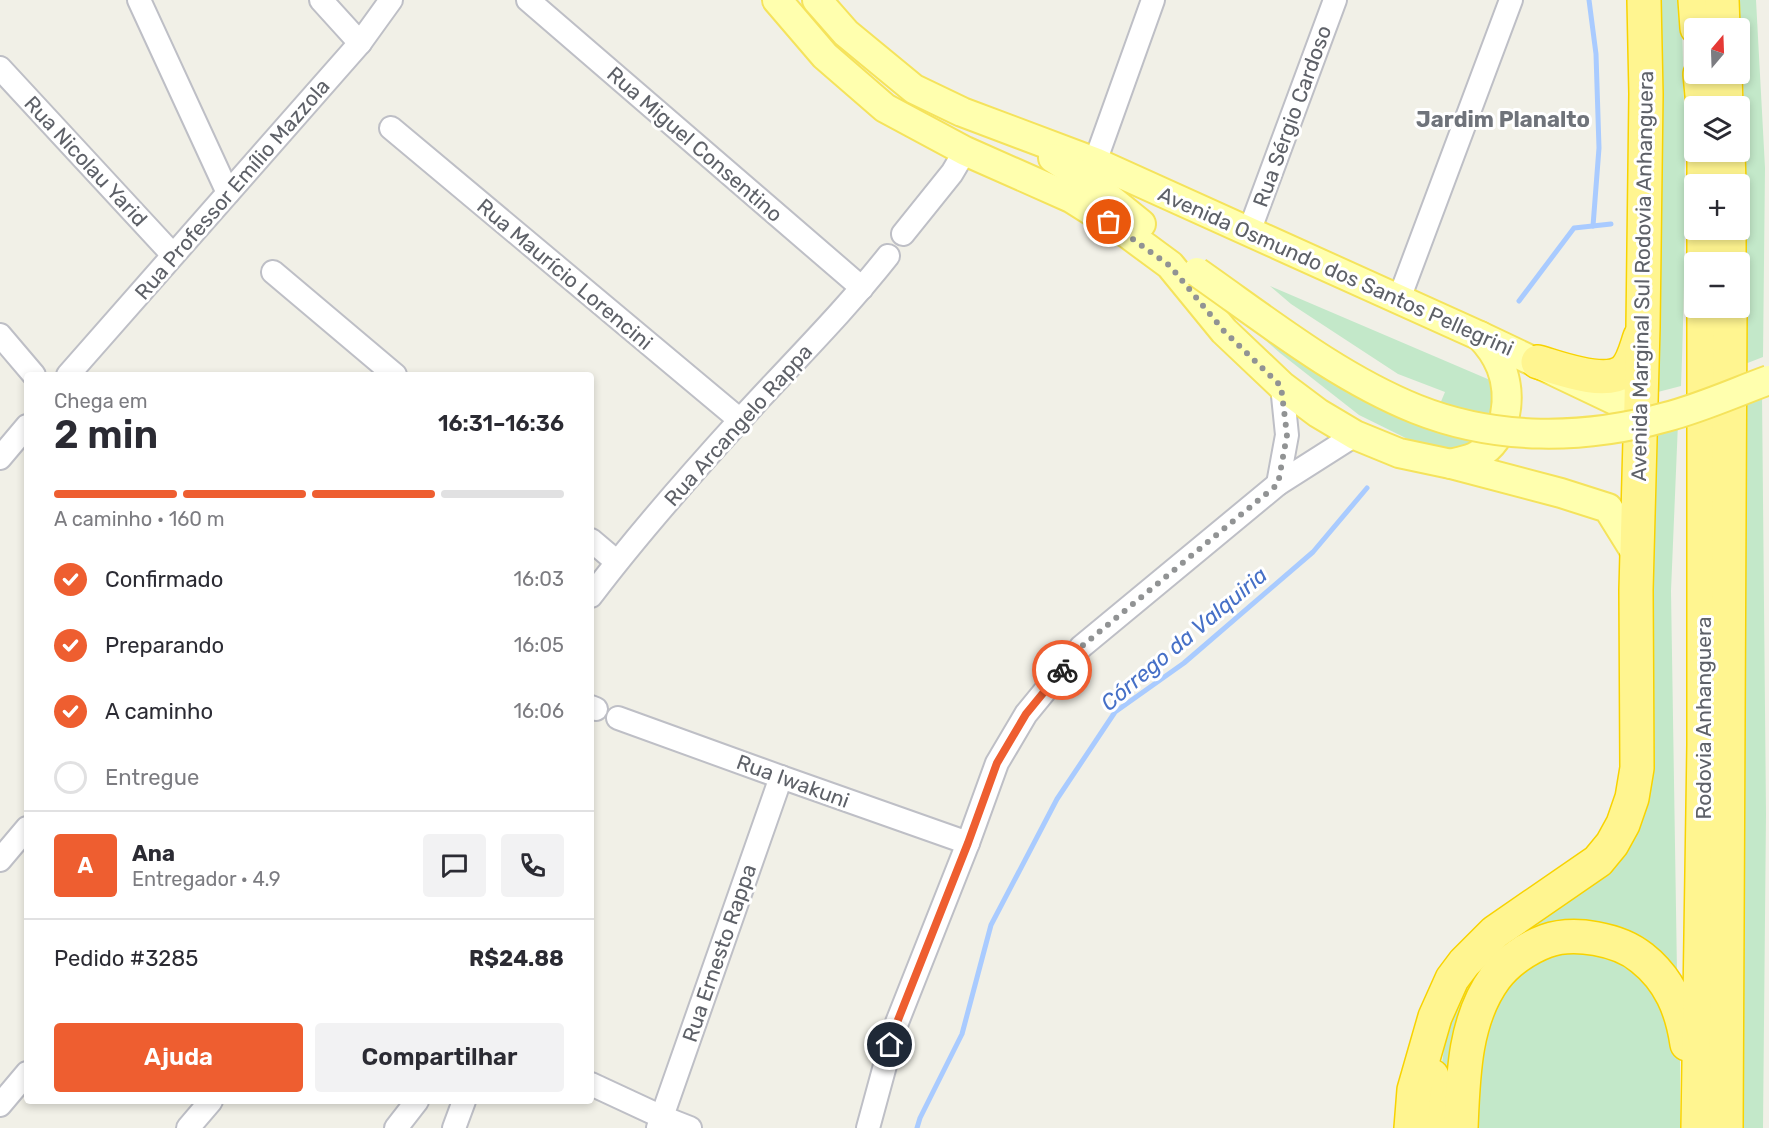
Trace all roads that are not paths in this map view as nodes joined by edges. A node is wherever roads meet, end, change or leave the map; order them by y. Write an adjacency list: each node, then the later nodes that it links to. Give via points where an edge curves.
1 (139, 0): 21 (street)
2 (321, 0): 15 (street)
3 (391, 0): 15 (street, Rua Professor Emílio Mazzola)
4 (528, 0): 29 (street, Rua Miguel Consentino)
5 (777, 0): 19 (main road, via 825,56 885,108)
6 (817, 0): 17 (main road, Avenida Osmundo dos Santos Pellegrini, via 846,33 914,89)
7 (1153, 0): 20 (street)
8 (1335, 0): 22 (street, Rua Sérgio Cardoso)
9 (1511, 0): 30 (street)
10 (1644, 0): 33 (highway, Avenida Marginal Sul Rodovia Anhanguera)
11 (1695, 0): 13 (highway)
12 (1722, 0): 14 (highway)
13 (1696, 18)
14 (1723, 18)
15 (360, 43): 21 (street, Rua Professor Emílio Mazzola)
16 (0, 68): 25 (street, Rua Nicolau Yarid)
17 (996, 124): 20 (main road, Avenida Osmundo dos Santos Pellegrini); 28 (main road, Avenida Osmundo dos Santos Pellegrini, via 1084,178)
18 (391, 128): 43 (street, Rua Maurício Lorencini)
19 (965, 151): 23 (street); 24 (main road, via 1071,198)
20 (1095, 162): 22 (main road, Avenida Osmundo dos Santos Pellegrini)
21 (228, 193): 25 (street, Rua Professor Emílio Mazzola)
22 (1249, 232): 30 (main road, Avenida Osmundo dos Santos Pellegrini)
23 (903, 234)
24 (1128, 234): 28 (main road); 41 (main road, via 1170,266 1224,331)
25 (173, 255): 38 (street, Rua Professor Emílio Mazzola)
26 (888, 255): 29 (street, Rua Arcangelo Rappa)
27 (273, 272): 39 (street)
28 (1197, 272): 40 (main road, bridge, via 1369,387 1416,409 1483,429 1562,434 1627,426 1668,417)
29 (862, 288): 43 (street, Rua Arcangelo Rappa)
30 (1399, 299): 35 (main road, Avenida Osmundo dos Santos Pellegrini)
31 (1704, 318): 65 (highway, Rodovia Anhanguera, via 1704,745)
32 (1730, 318): 75 (highway, Rodovia Anhanguera)
33 (1643, 327): 36 (highway, via 1634,356 1625,370 1612,377 1593,377); 42 (highway, Avenida Marginal Sul Rodovia Anhanguera)
34 (0, 335): 37 (street)
35 (1480, 336): 36 (main road, Avenida Osmundo dos Santos Pellegrini); 47 (main road, via 1502,369 1506,414 1493,442 1478,455)
36 (1538, 362): 42 (main road, Avenida Osmundo dos Santos Pellegrini)
37 (31, 372)
38 (71, 372)
39 (391, 372)
40 (1769, 380)
41 (1281, 386): 45 (main road); 48 (street, via 1287,435)
42 (1640, 412): 50 (highway, Avenida Marginal Sul Rodovia Anhanguera)
43 (740, 420): 51 (street, Rua Arcangelo Rappa)
44 (24, 430): 46 (street)
45 (1355, 435): 47 (main road, via 1399,453); 48 (street)
46 (0, 458)
47 (1451, 464): 50 (main road, via 1608,508)
48 (1278, 484): 56 (street, via 1081,647 1026,714 997,763)
49 (594, 543): 51 (street)
50 (1636, 553): 58 (highway, Avenida Marginal Sul Rodovia Anhanguera, via 1637,768 1623,824 1598,861 1478,948 1452,979)
51 (617, 562): 52 (street, Rua Arcangelo Rappa)
52 (594, 592)
53 (618, 718): 54 (street, Rua Iwakuni)
54 (781, 777): 56 (street, Rua Iwakuni); 66 (street, Rua Ernesto Rappa)
55 (24, 832): 57 (street)
56 (968, 843): 71 (street, via 896,1025)
57 (0, 860)
58 (1435, 1017): 72 (highway, via 1414,1090); 73 (highway, via 1431,1089)
59 (24, 1077): 64 (street)
60 (594, 1086): 66 (street)
61 (208, 1104): 67 (street)
62 (415, 1104): 68 (street)
63 (463, 1104): 69 (street)
64 (0, 1105)
65 (1698, 1120): 74 (highway, via 1684,1022 1666,984 1641,956 1625,947 1569,936 1547,940 1527,950 1496,977 1486,992 1468,1048)
66 (660, 1123): 70 (street)
67 (188, 1128)
68 (396, 1128)
69 (454, 1128)
70 (690, 1128)
71 (868, 1128)
72 (1411, 1128)
73 (1436, 1128)
74 (1461, 1128)
75 (1726, 1128)

